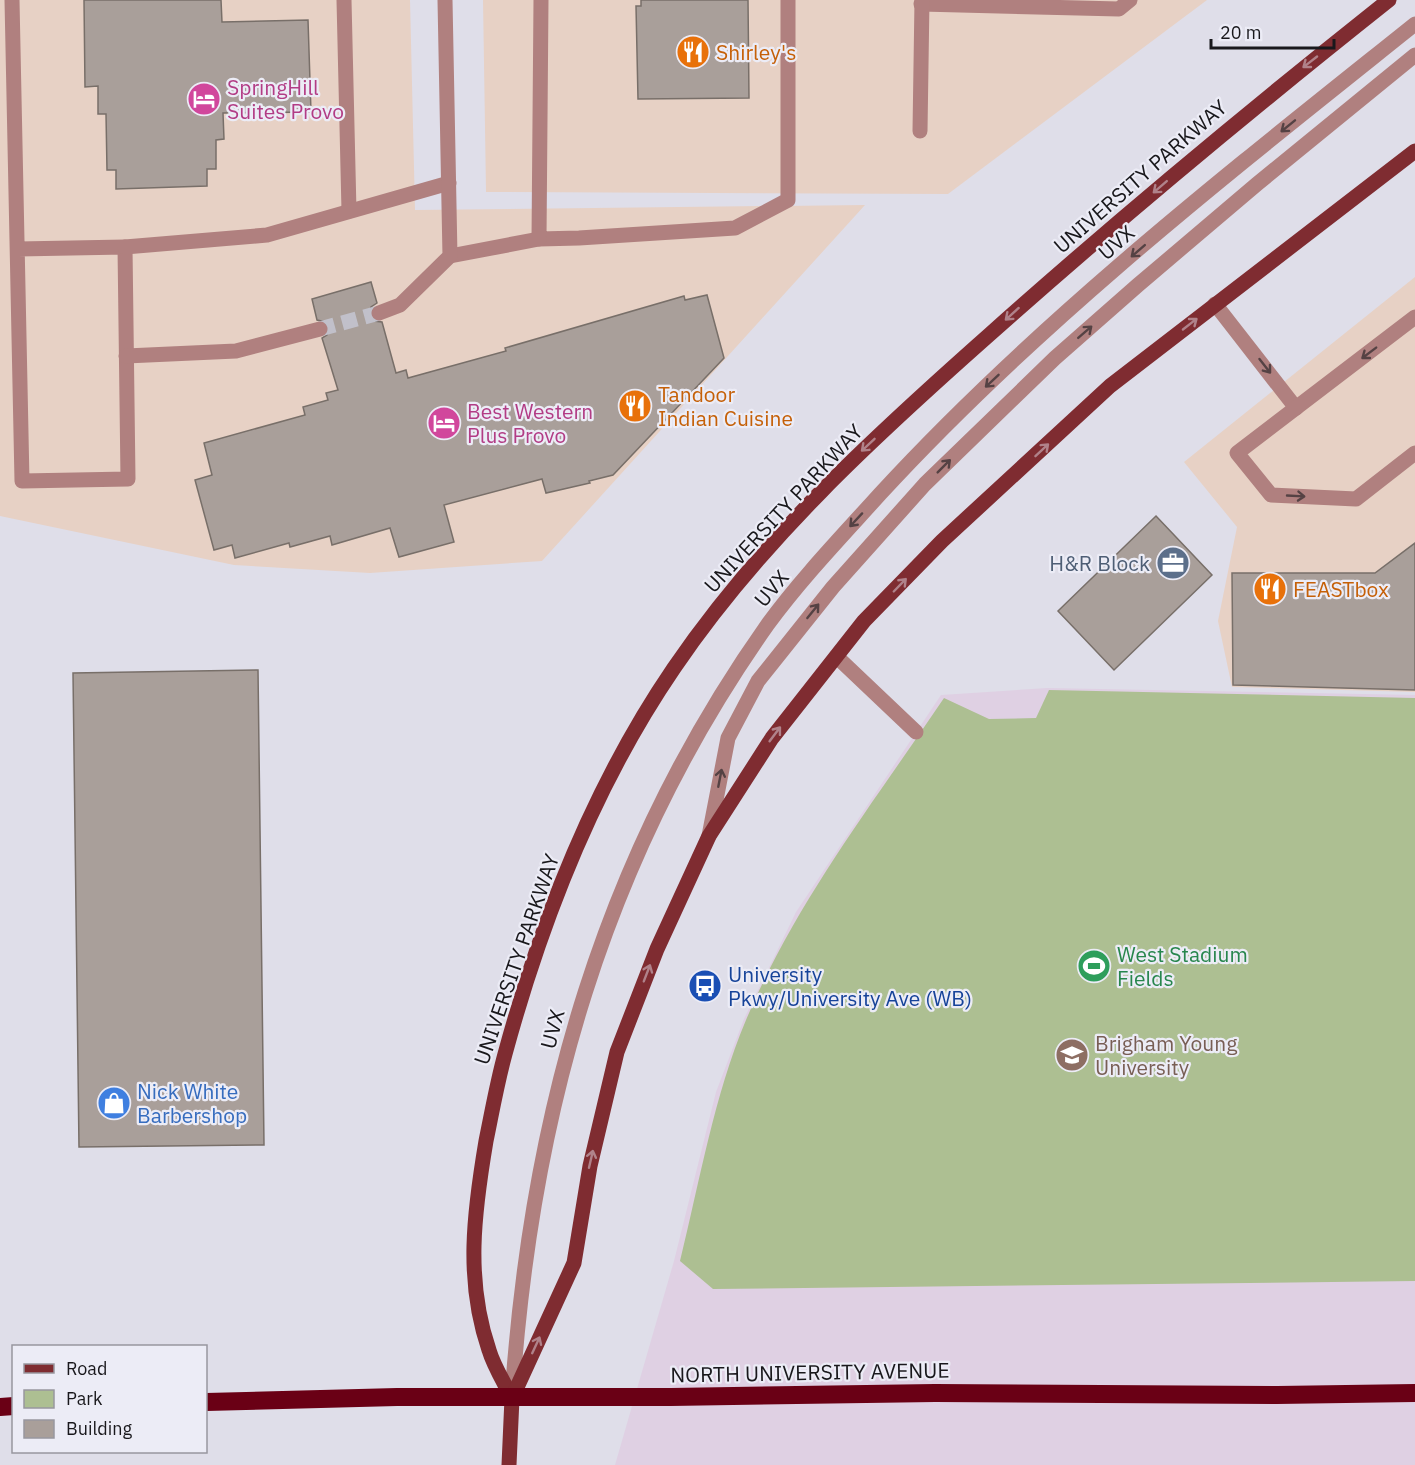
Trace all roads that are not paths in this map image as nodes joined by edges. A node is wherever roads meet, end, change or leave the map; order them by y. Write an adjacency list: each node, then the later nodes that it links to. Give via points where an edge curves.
1 (12, 0): 17 (lane)
2 (344, 0): 14 (lane)
3 (445, 0): 13 (lane)
4 (541, 0): 15 (lane)
5 (788, 0): 15 (lane, via 788,200 735,228)
6 (1130, 0): 8 (lane, via 1119,9)
7 (1389, 0): 30 (main road, UNIVERSITY PARKWAY, one-way to 30, via 1251,109 932,385 827,484 771,544 717,607 672,670 594,806 561,881 496,1085 480,1177 473,1260 482,1328 490,1355)
8 (921, 2): 11 (lane)
9 (1415, 24): 30 (lane, UVX, one-way to 30, via 1162,230 986,386 840,538 771,620 733,676 697,734 632,863 579,1007 559,1080 537,1189 517,1325)
10 (1415, 55): 28 (lane, one-way to 10, via 728,738 758,681 833,587 925,484 1113,307)
11 (920, 131)
12 (1415, 151): 19 (main road, UNIVERSITY PARKWAY)
13 (449, 183): 14 (lane); 18 (lane)
14 (349, 211): 16 (lane, via 267,235)
15 (539, 239): 18 (lane)
16 (125, 247): 17 (lane); 23 (lane)
17 (18, 249): 23 (lane, via 22,481 128,479)
18 (450, 256): 20 (lane, via 400,305)
19 (1215, 304): 24 (lane, one-way to 24); 26 (main road, UNIVERSITY PARKWAY, one-way to 19, via 864,621 942,541 1110,386)
20 (379, 313)
21 (1415, 317): 24 (lane, one-way to 24)
22 (320, 329): 23 (lane, via 236,351)
23 (126, 356)
24 (1296, 408): 25 (lane, one-way to 25, via 1237,453 1271,495 1356,499)
25 (1415, 453)
26 (837, 657): 27 (lane); 28 (main road, UNIVERSITY PARKWAY, one-way to 26, via 772,738)
27 (916, 732)
28 (709, 836): 30 (main road, UNIVERSITY PARKWAY, one-way to 28, via 573,1263 590,1166 617,1052 657,949)
29 (1415, 1393): 30 (highway, NORTH UNIVERSITY AVENUE)
30 (512, 1398): 31 (highway, NORTH UNIVERSITY AVENUE); 32 (main road, UNIVERSITY PARKWAY)
31 (207, 1402)
32 (509, 1465)

